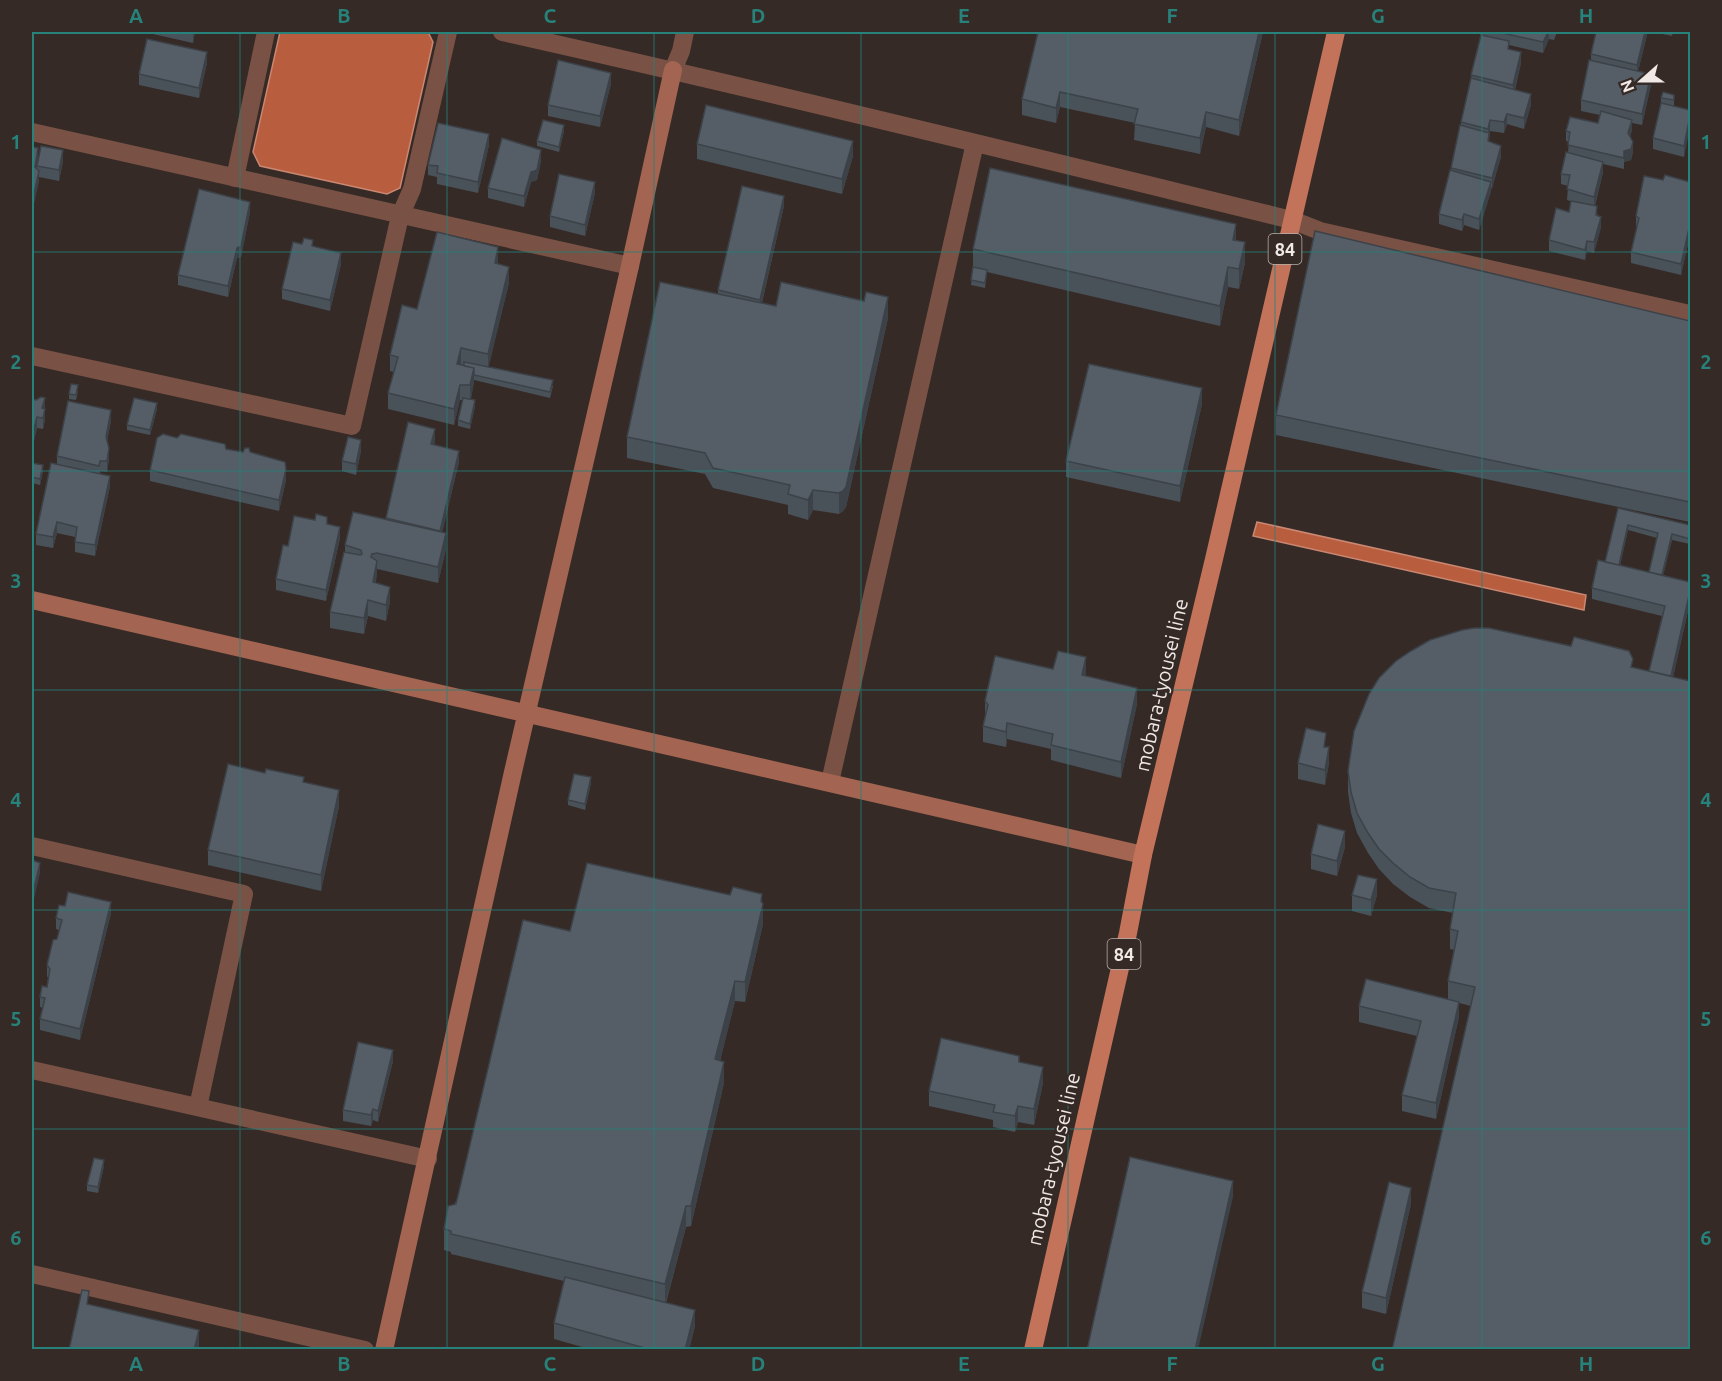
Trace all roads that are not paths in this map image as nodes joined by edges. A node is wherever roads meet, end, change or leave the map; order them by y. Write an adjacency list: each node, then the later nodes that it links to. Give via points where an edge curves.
1 (266, 32): 9 (street)
2 (448, 32): 10 (street, via 412,189)
3 (502, 32): 6 (street)
4 (685, 32): 6 (street)
5 (1336, 32): 11 (main road, mobara-tyousei line / 84)
6 (673, 70): 8 (street); 12 (street)
7 (32, 132): 9 (street)
8 (975, 142): 11 (street); 17 (street)
9 (235, 178): 10 (street)
10 (400, 216): 12 (street); 14 (street, via 352,426)
11 (1292, 220): 13 (street, via 1320,231); 19 (main road, mobara-tyousei line / 84)
12 (630, 266): 16 (street)
13 (1690, 314)
14 (32, 356)
15 (32, 600): 16 (street)
16 (528, 714): 17 (street); 22 (street)
17 (830, 782): 19 (street)
18 (32, 846): 21 (street, via 244,894)
19 (1143, 855): 26 (main road, mobara-tyousei line / 84)
20 (32, 1070): 21 (street)
21 (198, 1107): 22 (street)
22 (428, 1160): 25 (street)
23 (32, 1274): 24 (street)
24 (365, 1350)
25 (384, 1350)
26 (1033, 1350)

